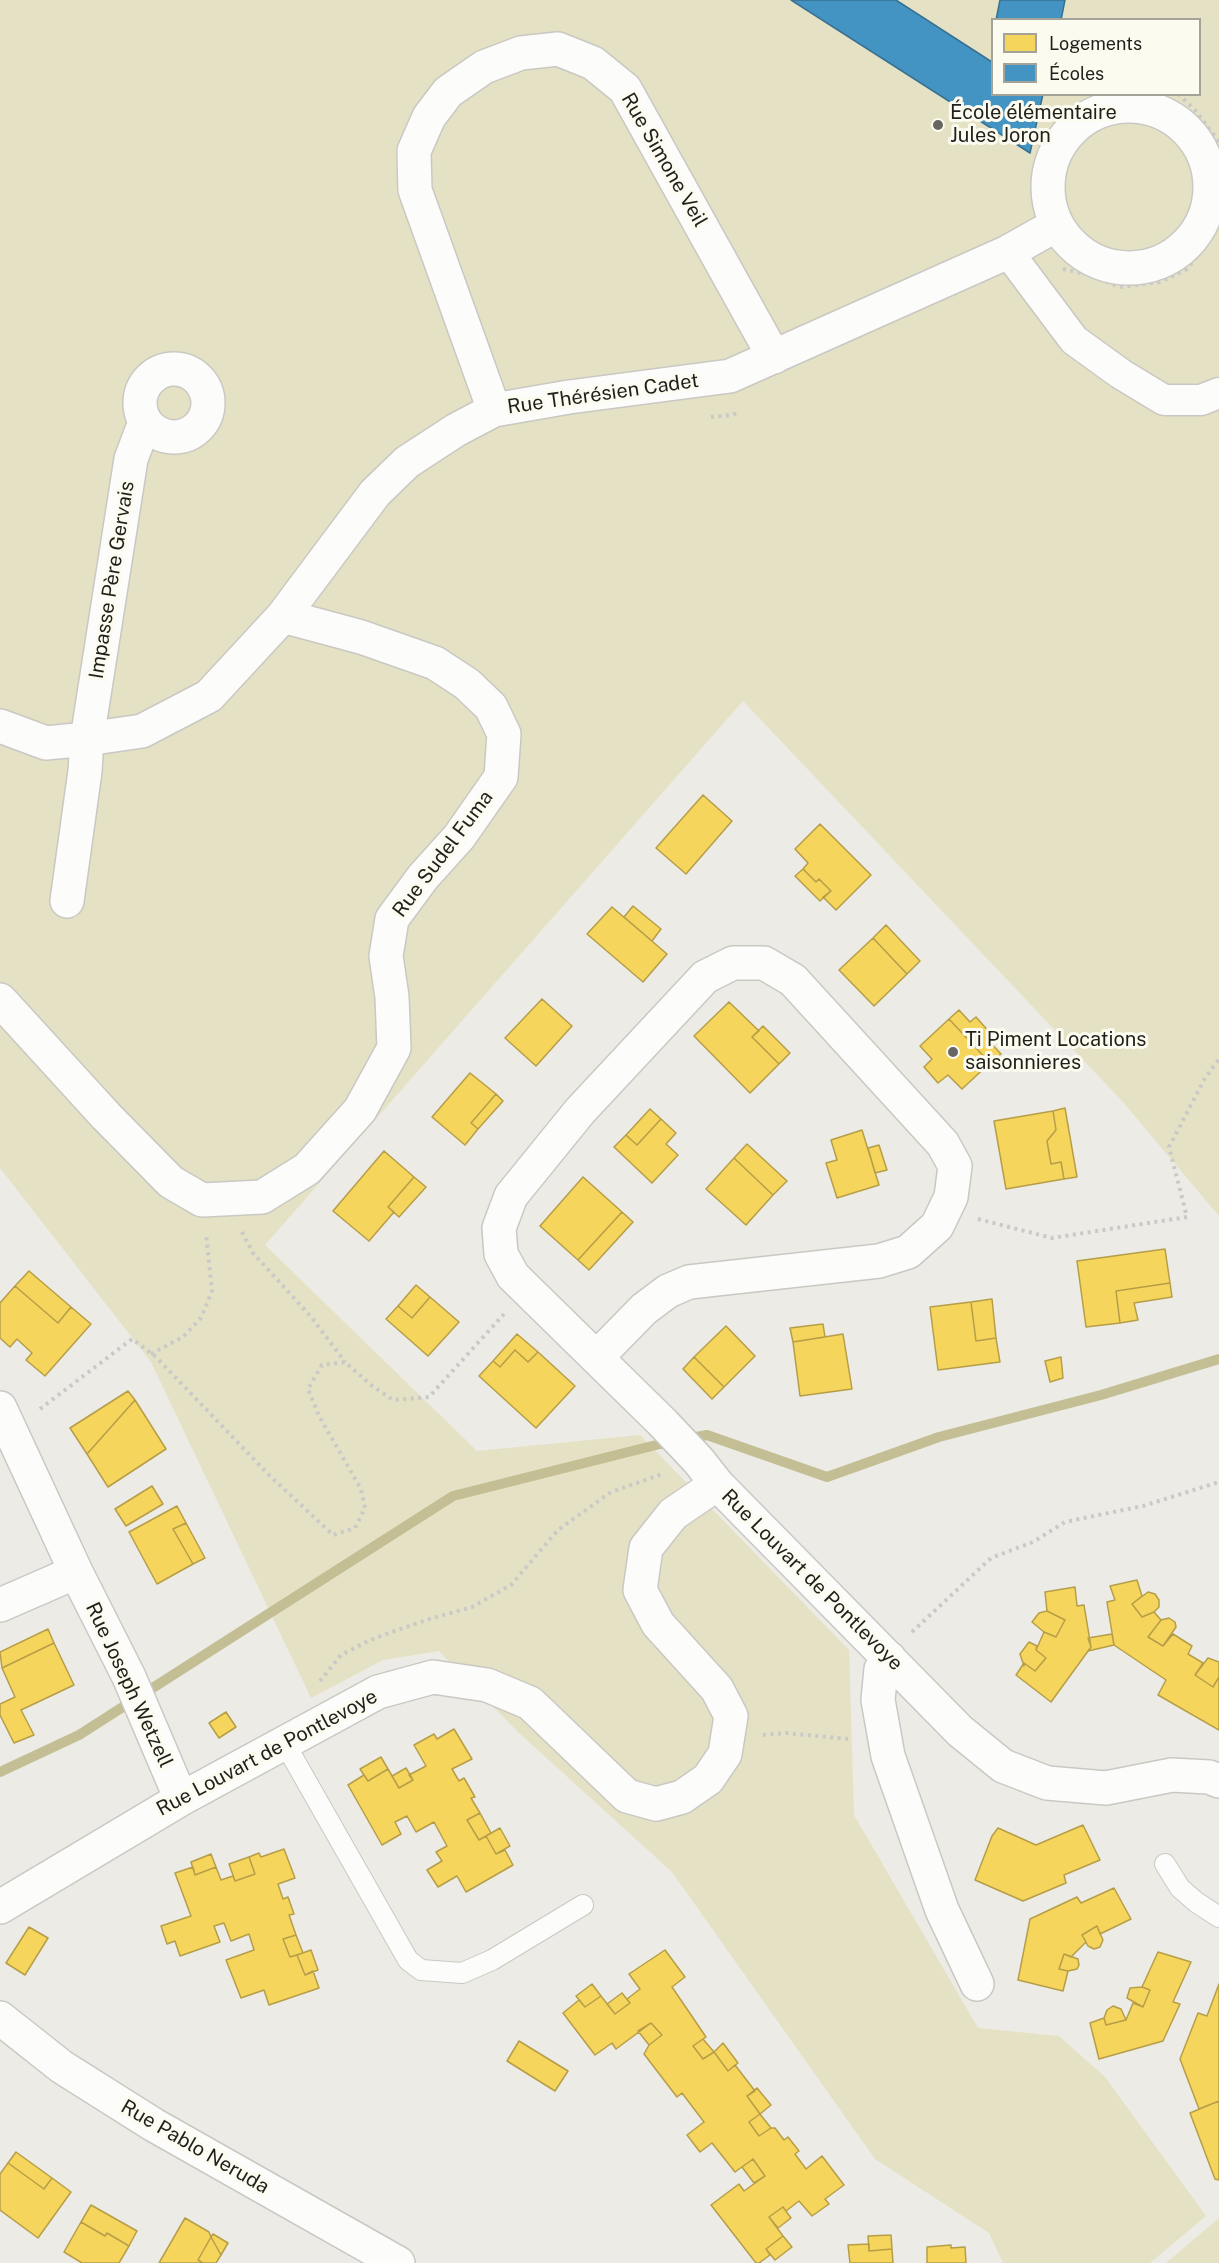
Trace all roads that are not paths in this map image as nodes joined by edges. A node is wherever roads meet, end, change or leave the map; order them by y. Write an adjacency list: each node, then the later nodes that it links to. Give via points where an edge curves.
1 (1056, 225): 1 (street, via 1073,248 1096,262 1123,269 1150,266 1176,255 1196,235 1208,210 1211,182 1205,155 1190,132 1168,114 1141,106 1116,106 1091,114 1071,130 1056,150 1048,175 1048,200); 2 (street, Rue Thérésien Cadet)
2 (1008, 252): 3 (street, Rue Thérésien Cadet); 4 (street, via 1074,340 1121,374 1164,400 1201,400)
3 (774, 357): 5 (street, Rue Thérésien Cadet, via 730,376); 5 (street, Rue Simone Veil, via 626,89 593,63 558,49 521,53 484,67 448,92 429,117 414,151 415,190)
4 (1219, 393)
5 (494, 410): 7 (street, Rue Thérésien Cadet, via 407,462 375,493)
6 (145, 423): 9 (street, Impasse Père Gervais, via 131,459)
7 (283, 615): 9 (street, Rue Thérésien Cadet, via 208,696 142,731); 11 (street, Rue Sudel Fuma, via 435,663 467,684 491,707 504,734 501,777 392,920 386,956 394,1048 360,1110 307,1169 262,1197 214,1200 171,1182)
8 (0, 726): 9 (street, Rue Thérésien Cadet, via 46,743)
9 (87, 740): 10 (street, Impasse Père Gervais)
10 (67, 901)
11 (0, 1000)
12 (597, 1358): 12 (street, via 644,1308 689,1282 879,1261 909,1252 937,1226 951,1197 955,1166 943,1144 793,980 764,963 733,963 705,977 580,1111 512,1196 499,1228 501,1254 513,1275); 14 (street)
13 (6, 1419): 15 (street, Rue Joseph Wetzell)
14 (708, 1472): 17 (street, Rue Louvart de Pontlevoye); 18 (street, Rue Louvart de Pontlevoye, via 646,1548 640,1590 658,1624 717,1689 731,1716 725,1754 708,1779 682,1797 656,1804 627,1796 530,1703 487,1685 433,1677 378,1692)
15 (76, 1572): 16 (street); 20 (street, Rue Joseph Wetzell, via 129,1677)
16 (0, 1605)
17 (888, 1657): 19 (street, Rue Louvart de Pontlevoye, via 960,1731 1003,1766 1047,1783 1106,1788 1172,1775); 25 (street, via 878,1684 888,1756 942,1910)
18 (296, 1735): 20 (street, Rue Louvart de Pontlevoye); 22 (lane, via 408,1960 421,1970 462,1973 492,1960)
19 (1219, 1781)
20 (180, 1799): 23 (street, Rue Louvart de Pontlevoye)
21 (1165, 1864): 24 (lane, via 1180,1888)
22 (583, 1905)
23 (0, 1907)
24 (1219, 1917)
25 (977, 1984)
26 (0, 2018): 27 (street, Rue Pablo Neruda, via 62,2067 154,2125)
27 (398, 2263)

